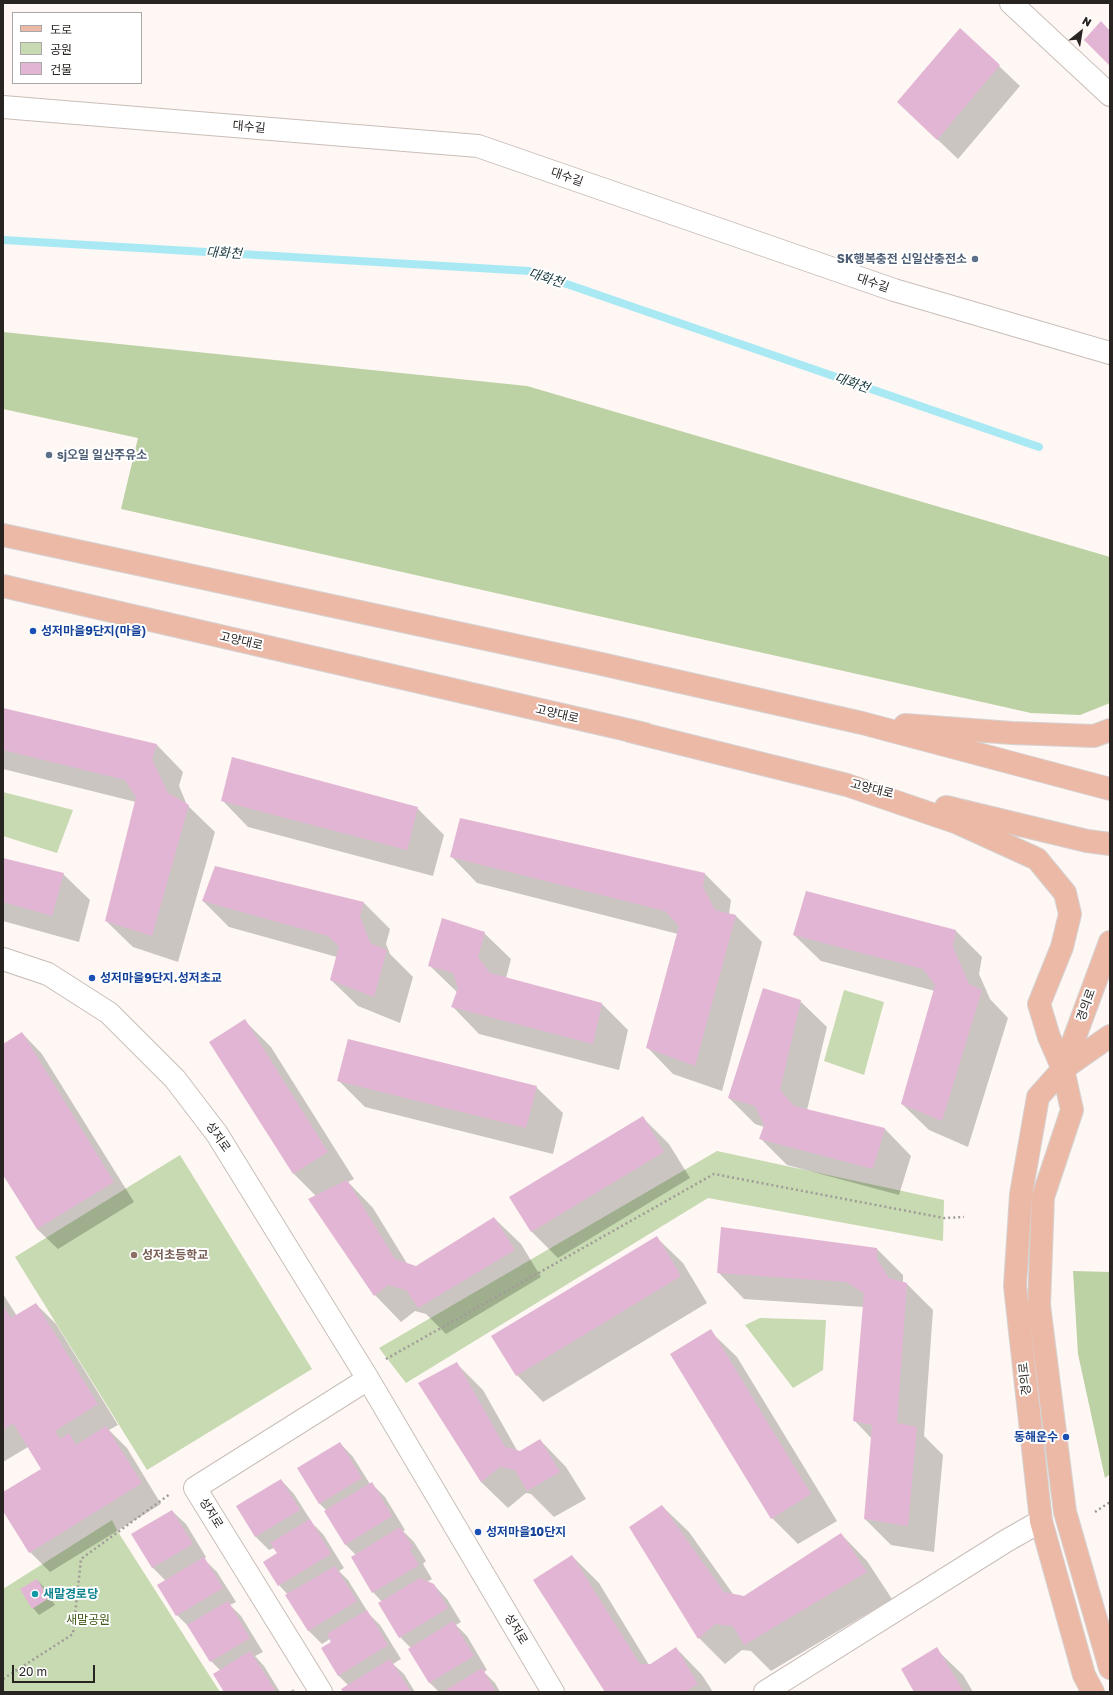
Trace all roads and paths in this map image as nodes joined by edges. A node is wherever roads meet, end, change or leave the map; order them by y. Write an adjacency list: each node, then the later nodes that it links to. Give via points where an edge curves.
1 (1011, 3): 2 (street)
2 (1110, 95)
3 (3, 107): 4 (street, 대수길, via 478,146 894,290)
4 (1110, 353)
5 (3, 535): 7 (main road)
6 (3, 586): 9 (main road, 고양대로)
7 (862, 723): 8 (main road, via 1094,736); 10 (main road)
8 (1110, 730)
9 (630, 731): 11 (main road, 고양대로, via 1087,841); 15 (main road, via 847,785 958,823 1037,859 1065,893 1070,914 1062,947 1039,1004 1049,1037)
10 (1110, 789)
11 (1110, 844)
12 (1110, 942): 15 (main road, 경의로)
13 (3, 959): 18 (street, 성저로, via 48,974 109,1013 175,1079 217,1134)
14 (1110, 1036): 15 (main road)
15 (1063, 1069): 22 (main road, 경의로, via 1038,1097 1021,1194 1015,1286); 23 (main road, 경의로, via 1072,1110 1043,1197 1040,1305 1065,1512)
16 (964, 1217): 17 (path, via 944,1218 714,1174 388,1360)
17 (382, 1359)
18 (368, 1379): 25 (street, 성저로, via 195,1488); 26 (street, 성저로)
19 (174, 1491): 24 (path, via 81,1559 73,1634)
20 (1110, 1502): 21 (path)
21 (1095, 1512)
22 (1041, 1521): 27 (street); 28 (main road, 경의로, via 1084,1676)
23 (1110, 1668)
24 (3, 1680)
25 (321, 1692)
26 (553, 1692)
27 (765, 1692)
28 (1093, 1692)

